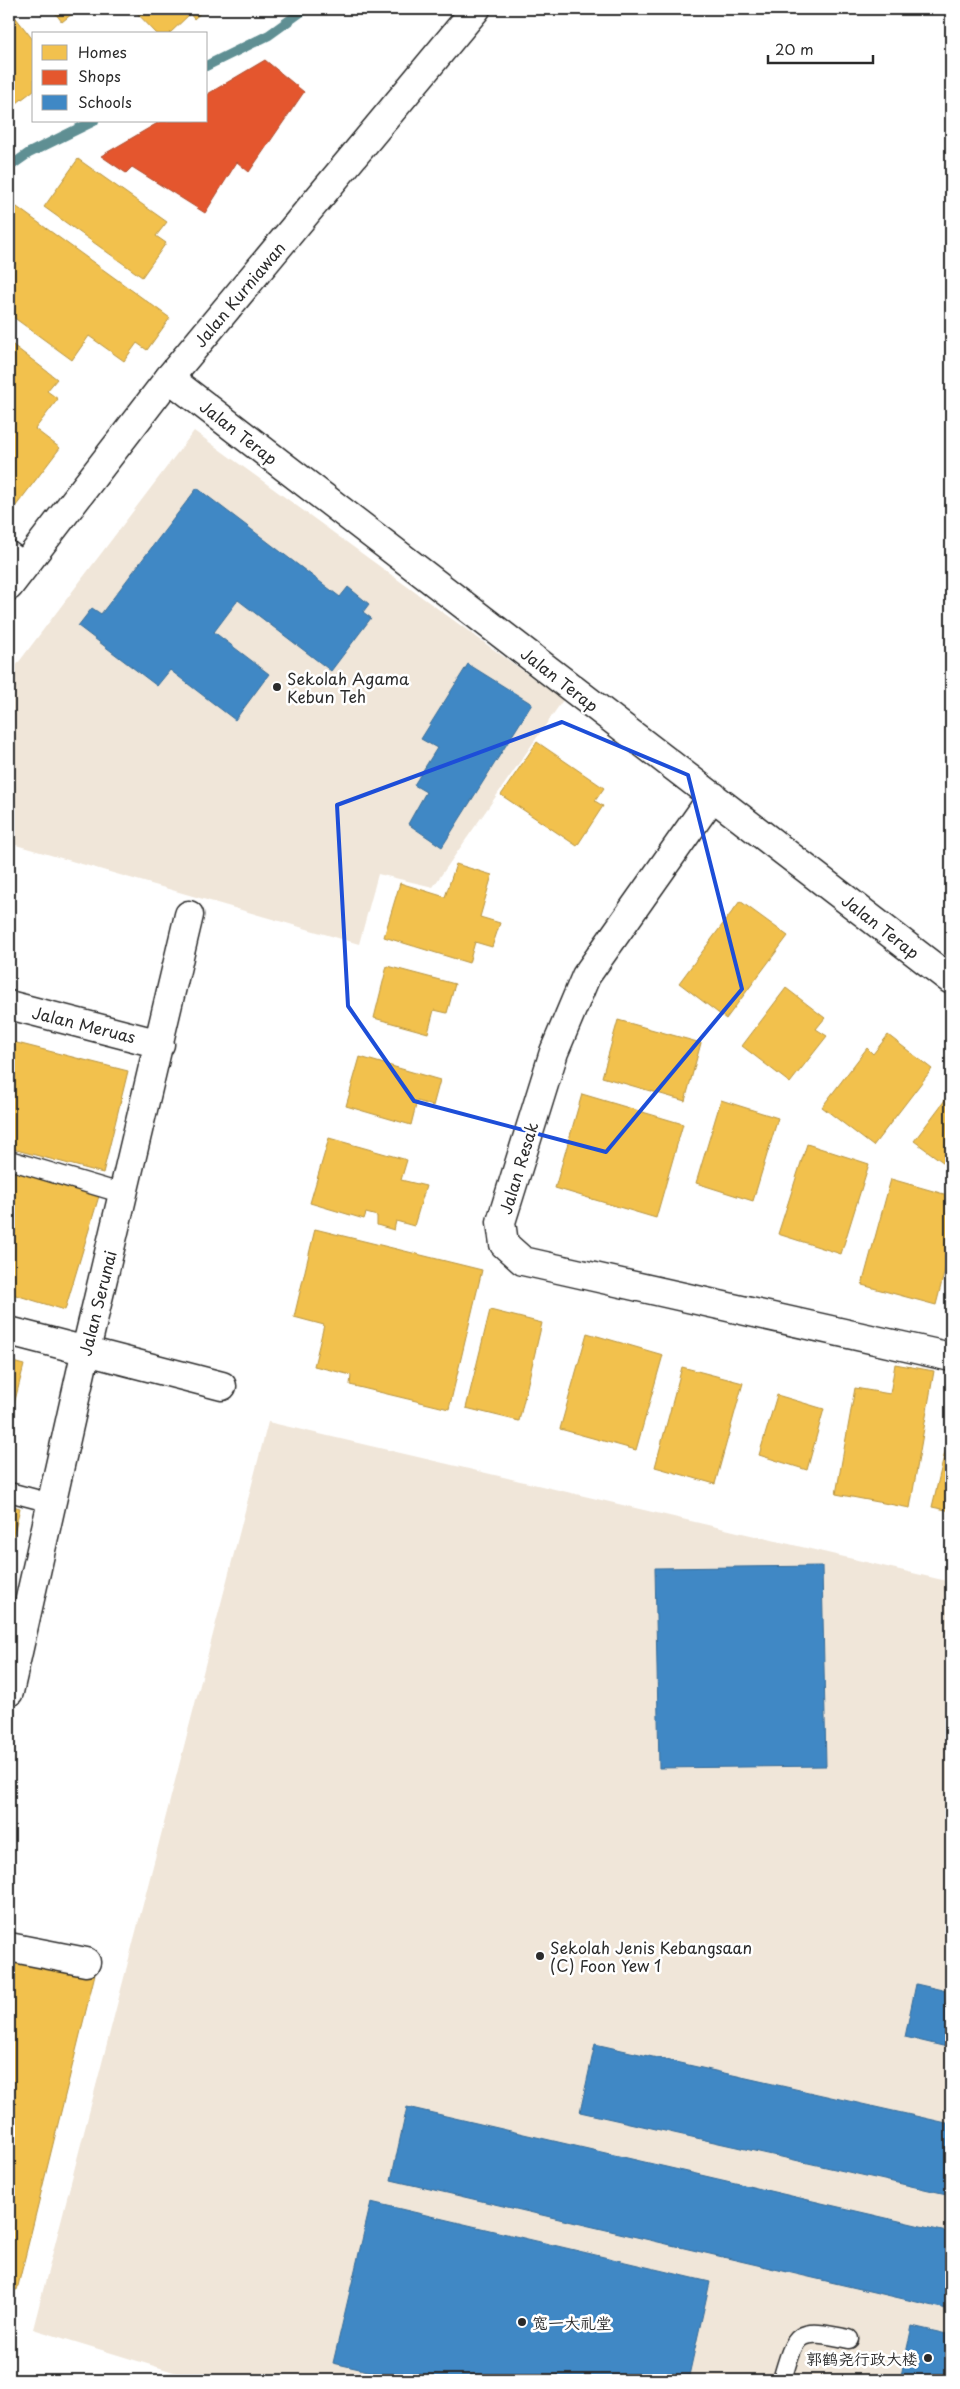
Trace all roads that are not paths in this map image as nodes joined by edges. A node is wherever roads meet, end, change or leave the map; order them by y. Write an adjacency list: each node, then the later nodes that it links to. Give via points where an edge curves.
1 (476, 9): 2 (street, Jalan Kurniawan)
2 (169, 378): 3 (street, Jalan Kurniawan); 5 (street, Jalan Terap)
3 (18, 556): 4 (street, Jalan Kurniawan)
4 (9, 586)
5 (712, 796): 7 (street, Jalan Terap); 14 (street, Jalan Resak, via 586,976 554,1052 501,1222 504,1244 523,1261)
6 (189, 915): 9 (street, Jalan Serunai)
7 (951, 980)
8 (9, 1005): 9 (street, Jalan Meruas)
9 (160, 1044): 11 (street, Jalan Serunai)
10 (9, 1160): 11 (lane)
11 (124, 1194): 13 (street, Jalan Serunai)
12 (9, 1331): 13 (street)
13 (86, 1350): 15 (street); 17 (street, Jalan Serunai)
14 (951, 1357)
15 (222, 1386)
16 (9, 1492): 17 (lane)
17 (51, 1503): 18 (street, Jalan Serunai)
18 (12, 1660): 19 (street, Jalan Serunai)
19 (9, 1692)
20 (9, 1947): 21 (street)
21 (86, 1962)
22 (849, 2339): 23 (lane, via 811,2332 802,2336 791,2350)
23 (782, 2380)

